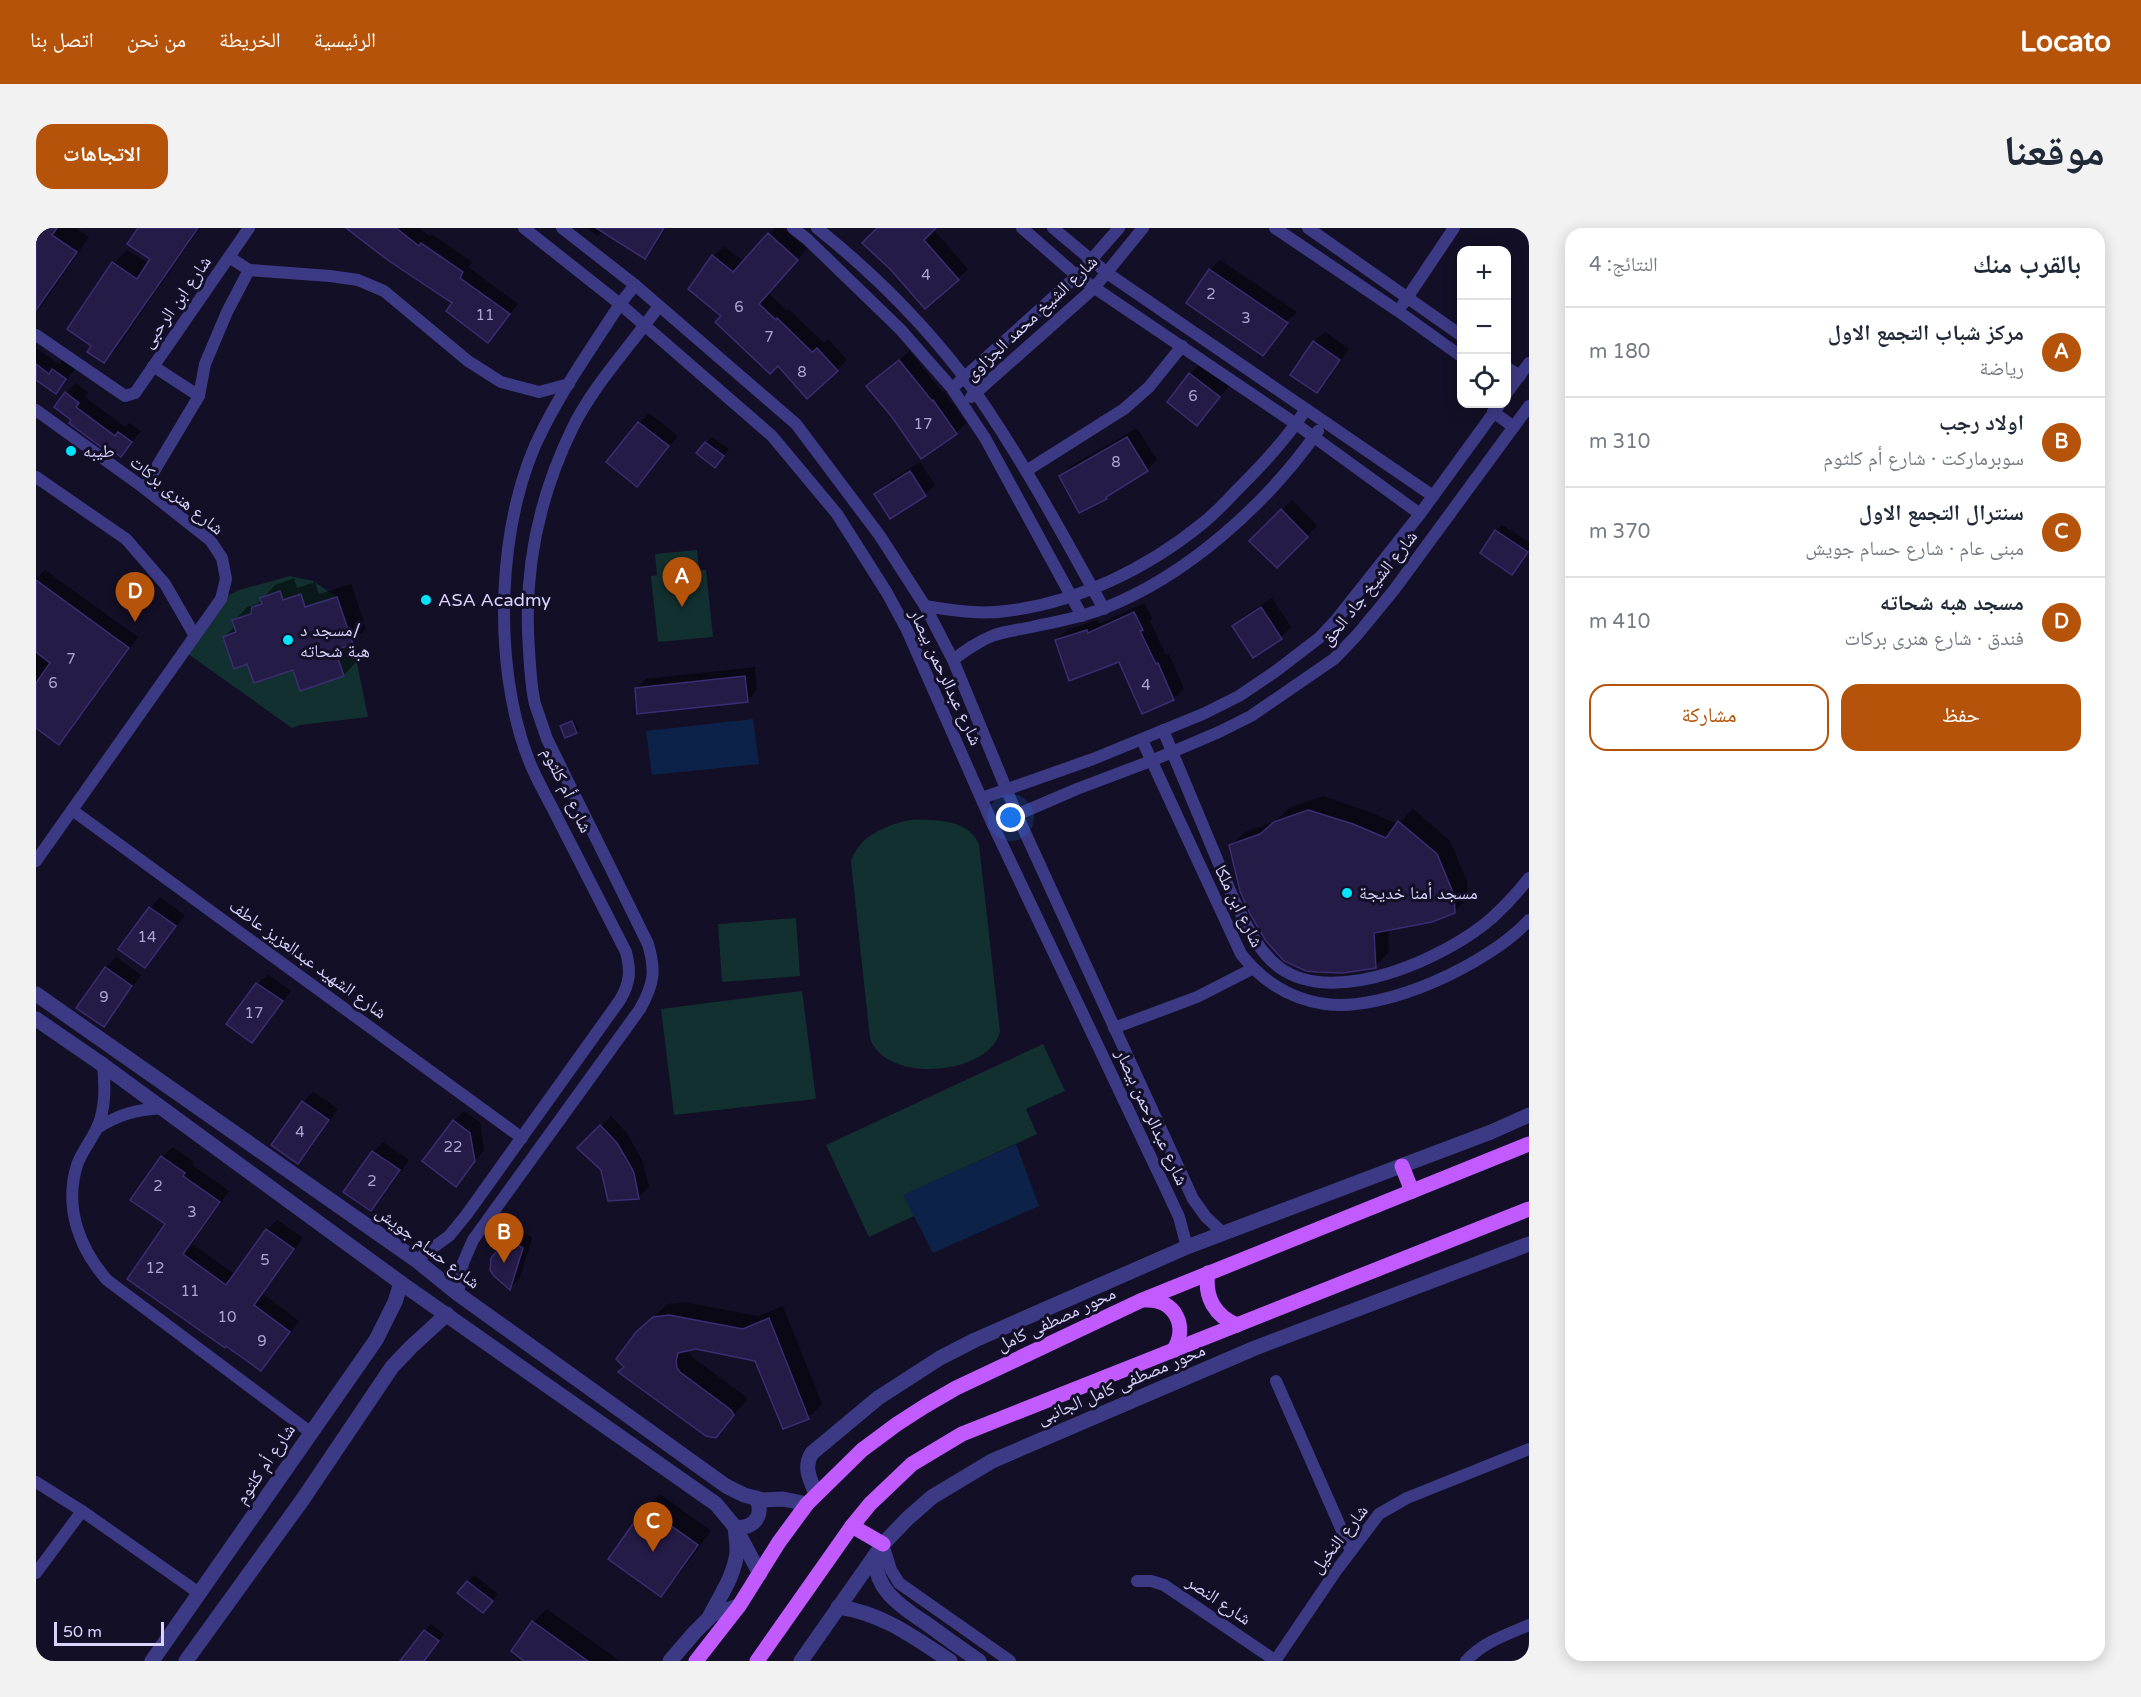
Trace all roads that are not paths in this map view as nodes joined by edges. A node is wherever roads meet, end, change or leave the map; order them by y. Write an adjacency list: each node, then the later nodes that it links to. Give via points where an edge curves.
1 (249, 228): 14 (street, شارع ابن الرحبى)
2 (524, 228): 23 (street, شارع عبدالرحمن بيصار)
3 (561, 228): 20 (street, شارع عبدالرحمن بيصار)
4 (793, 228): 37 (street, via 900,329)
5 (817, 228): 35 (street, via 889,293)
6 (1022, 228): 19 (street)
7 (1053, 228): 16 (street)
8 (1119, 228): 16 (street, شارع الشيخ محمد الجزاوى)
9 (1143, 228): 18 (street, شارع الشيخ محمد الجزاوى)
10 (1275, 228): 15 (street)
11 (1308, 228): 13 (street)
12 (1454, 228): 22 (street)
13 (1332, 244): 15 (street); 22 (street)
14 (229, 257): 17 (street); 32 (street, شارع ابن الرحبى)
15 (1321, 260): 25 (street)
16 (1092, 261): 18 (street); 19 (street, شارع الشيخ محمد الجزاوى)
17 (249, 270): 36 (street, via 358,280 384,291 468,361 501,382 538,392); 40 (street, via 206,364)
18 (1107, 273): 21 (street, شارع الشيخ محمد الجزاوى); 44 (street)
19 (1077, 276): 21 (street); 35 (street, شارع الشيخ محمد الجزاوى)
20 (635, 285): 23 (street, شارع أم كلثوم); 24 (street, شارع عبدالرحمن بيصار)
21 (1094, 288): 29 (street); 39 (street, شارع الشيخ محمد الجزاوى)
22 (1407, 298): 25 (street); 27 (street)
23 (620, 304): 26 (street, شارع عبدالرحمن بيصار); 36 (street, شارع أم كلثوم)
24 (658, 306): 26 (street, شارع أم كلثوم); 57 (street, شارع عبدالرحمن بيصار, via 796,424 880,536)
25 (1398, 311): 30 (street)
26 (645, 325): 67 (street, شارع عبدالرحمن بيصار, via 772,436 837,514 907,630); 82 (street, شارع أم كلثوم, via 572,428 551,481 529,571 528,635 535,702 547,739 648,944 654,964 649,994)
27 (1457, 333)
28 (36, 335): 32 (street, شارع ابن الرحبى, via 125,396 135,393)
29 (1182, 346): 47 (street); 50 (street, via 1149,387 1124,409)
30 (1457, 354)
31 (1529, 363): 34 (street)
32 (153, 366): 40 (street)
33 (1511, 370): 34 (street)
34 (1520, 376): 38 (street)
35 (964, 379): 37 (street, شارع الشيخ محمد الجزاوى); 39 (street)
36 (569, 384): 80 (street, شارع أم كلثوم, via 543,428 524,474 508,553 504,601 511,701 528,759 626,952 630,967 626,990)
37 (951, 387): 41 (street)
38 (1511, 387)
39 (976, 394): 41 (street, شارع الشيخ محمد الجزاوى); 50 (street)
40 (199, 396): 52 (street)
41 (963, 403): 56 (street)
42 (1529, 406): 48 (street, شارع الشيخ جاد الحق)
43 (1497, 408): 48 (street); 53 (street, شارع الشيخ جاد الحق)
44 (1306, 409): 46 (street); 47 (street)
45 (36, 410): 52 (street, شارع هنرى بركات)
46 (1324, 421): 49 (street); 53 (street)
47 (1296, 424): 49 (street); 55 (street, via 1269,458 1206,522 1139,567)
48 (1514, 427): 64 (street, شارع الشيخ جاد الحق, via 1394,590 1334,659 1251,716)
49 (1314, 437): 54 (street); 58 (street, via 1259,502 1220,539 1178,568)
50 (1026, 471): 55 (street)
51 (36, 477): 60 (street, via 126,539 165,584)
52 (144, 488): 60 (street, شارع هنرى بركات, via 210,540 222,558 226,579 221,599)
53 (1433, 496): 54 (street, شارع الشيخ جاد الحق)
54 (1420, 514): 62 (street, شارع الشيخ جاد الحق, via 1319,638 1239,696)
55 (1092, 588): 56 (street); 58 (street)
56 (1071, 596): 57 (street, via 985,613); 59 (street)
57 (925, 606): 61 (street, شارع عبدالرحمن بيصار)
58 (1104, 609): 59 (street)
59 (1082, 616): 61 (street, via 994,635)
60 (195, 636): 68 (street, شارع هنرى بركات)
61 (952, 660): 66 (street, شارع عبدالرحمن بيصار)
62 (1163, 730): 63 (street, شارع الشيخ جاد الحق); 64 (street, شارع ابن ملكا)
63 (1142, 740): 65 (street, شارع ابن ملكا); 66 (street, شارع الشيخ جاد الحق)
64 (1172, 750): 65 (street, شارع الشيخ جاد الحق); 74 (street, شارع ابن ملكا)
65 (1151, 761): 69 (street, شارع الشيخ جاد الحق); 75 (street, شارع ابن ملكا)
66 (1006, 789): 67 (street, شارع الشيخ جاد الحق); 69 (street, شارع عبدالرحمن بيصار)
67 (981, 798): 70 (street, شارع عبدالرحمن بيصار)
68 (72, 810): 71 (street, شارع هنرى بركات); 86 (street, شارع الشهيد عبدالعزيز عاطف)
69 (1017, 815): 70 (street, شارع الشيخ جاد الحق); 79 (street, شارع عبدالرحمن بيصار)
70 (993, 825): 95 (street, شارع عبدالرحمن بيصار, via 1166,1187)
71 (36, 861)
72 (1529, 878): 74 (street, شارع ابن ملكا, via 1491,919 1461,940 1431,958 1360,981 1326,984 1281,969 1265,954)
73 (1529, 920): 76 (street, شارع ابن ملكا, via 1484,957 1444,978 1362,1003 1326,1004 1296,997)
74 (1245, 923): 75 (street)
75 (1229, 933): 76 (street, شارع ابن ملكا)
76 (1252, 969): 79 (street, via 1197,996)
77 (36, 994): 88 (street, شارع حسام جويش)
78 (36, 1019): 81 (street)
79 (1114, 1028): 93 (street, شارع عبدالرحمن بيصار, via 1193,1199)
80 (574, 1061): 82 (street); 86 (street, شارع أم كلثوم)
81 (103, 1065): 83 (street); 85 (street, via 103,1108)
82 (594, 1074): 99 (street, شارع أم كلثوم, via 473,1240)
83 (162, 1108): 85 (street, via 117,1116); 90 (street)
84 (1529, 1116): 89 (street)
85 (97, 1128): 107 (street, via 77,1165 73,1196 76,1227 93,1264 107,1280)
86 (522, 1138): 96 (street, شارع أم كلثوم, via 449,1236)
87 (1529, 1144): 91 (main road, محور مصطفى كامل)
88 (256, 1148): 90 (street); 96 (street, شارع حسام جويش)
89 (1402, 1166): 91 (main road); 93 (street)
90 (243, 1167): 98 (street)
91 (1412, 1191): 97 (main road, محور مصطفى كامل)
92 (1529, 1209): 102 (main road)
93 (1224, 1234): 95 (street)
94 (1529, 1245): 115 (street, محور مصطفى كامل الجانبى, via 1255,1348 992,1461 932,1497)
95 (1187, 1247): 111 (street, via 975,1340 907,1378 812,1453 807,1470)
96 (416, 1260): 99 (street, شارع حسام جويش)
97 (1208, 1273): 100 (main road, محور مصطفى كامل); 102 (main road, via 1207,1290 1212,1305)
98 (401, 1283): 101 (street); 107 (street, شارع أم كلثوم, via 376,1340)
99 (458, 1294): 105 (street, شارع حسام جويش)
100 (1140, 1301): 103 (main road, via 1161,1301 1177,1315 1181,1329); 111 (main road, محور مصطفى كامل, via 925,1406 862,1450)
101 (447, 1314): 106 (street); 126 (street, via 392,1367)
102 (1237, 1325): 103 (main road)
103 (1173, 1351): 113 (main road, via 953,1438 890,1483)
104 (1276, 1381): 116 (street)
105 (609, 1401): 106 (street); 110 (street, شارع حسام جويش, via 726,1486)
106 (596, 1421): 114 (street, via 716,1504)
107 (310, 1432): 120 (street, شارع أم كلثوم)
108 (1529, 1449): 116 (street, شارع النخيل, via 1391,1506)
109 (36, 1482): 112 (street)
110 (756, 1498): 111 (street, شارع حسام جويش); 114 (street, via 758,1518 746,1527)
111 (811, 1499): 118 (main road, محور مصطفى كامل)
112 (82, 1511): 117 (street); 120 (street)
113 (852, 1526): 115 (main road); 129 (main road)
114 (735, 1527): 118 (street); 123 (street, via 735,1564)
115 (883, 1545): 122 (street, محور مصطفى كامل الجانبى); 132 (street, via 877,1571 888,1594); 133 (street, via 899,1583)
116 (1351, 1551): 134 (street, شارع النخيل)
117 (36, 1573)
118 (760, 1574): 121 (main road, محور مصطفى كامل)
119 (1137, 1581): 134 (street, شارع النصر, via 1164,1585)
120 (199, 1593): 125 (street, شارع أم كلثوم)
121 (739, 1606): 123 (street); 128 (main road, محور مصطفى كامل)
122 (838, 1606): 130 (street, محور مصطفى كامل الجانبى); 131 (street, via 891,1623)
123 (709, 1618): 127 (street)
124 (1529, 1625): 135 (street, via 1490,1641)
125 (152, 1661)
126 (186, 1661)
127 (670, 1661)
128 (696, 1661)
129 (757, 1661)
130 (801, 1661)
131 (950, 1661)
132 (979, 1661)
133 (1010, 1661)
134 (1276, 1661)
135 (1466, 1661)

